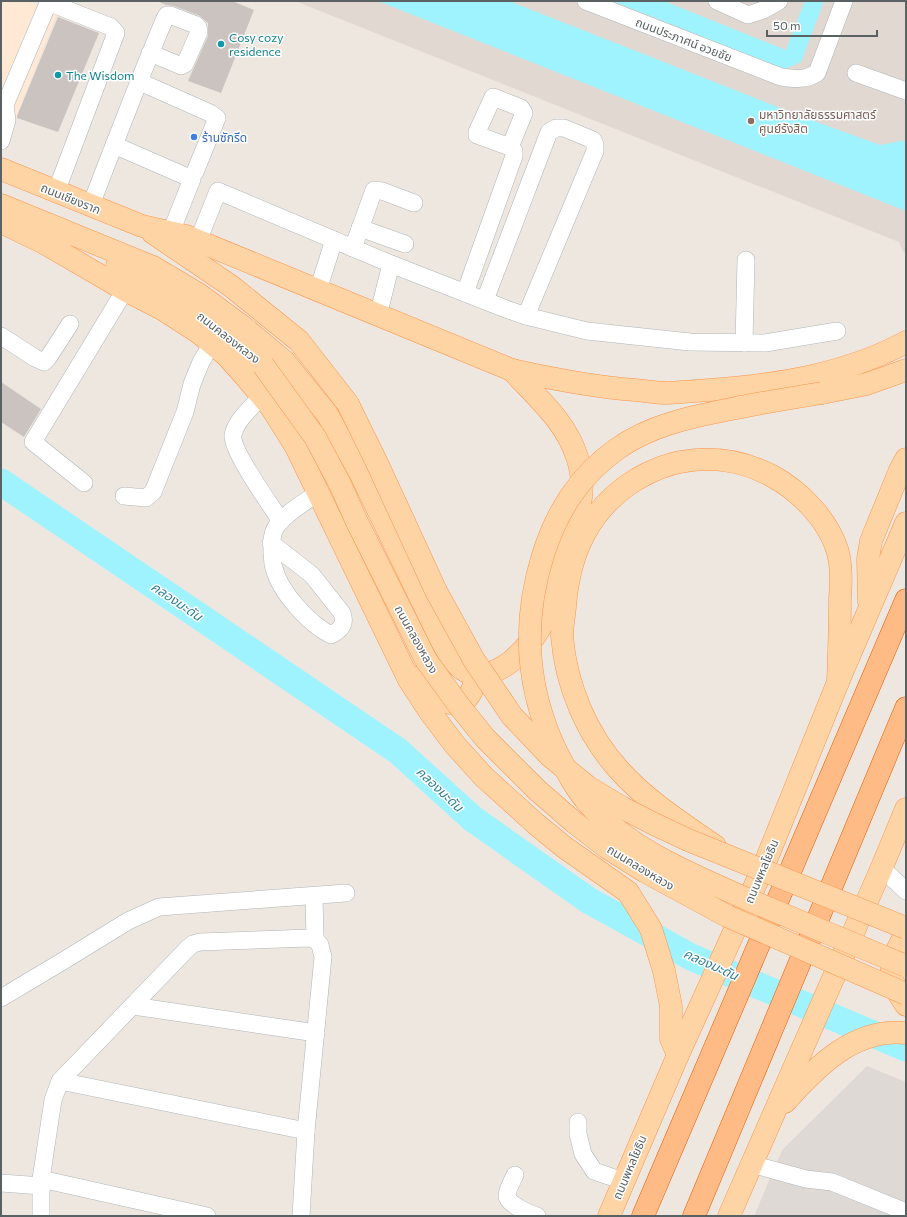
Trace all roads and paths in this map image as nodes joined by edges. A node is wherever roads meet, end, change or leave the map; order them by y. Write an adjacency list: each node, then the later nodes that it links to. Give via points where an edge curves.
1 (49, 1): 10 (street, via 5,105 7,120); 15 (street, via 111,27 116,33)
2 (586, 1): 5 (street, ถนนประภาศน์ อวยชัย, via 781,77 799,79 817,73)
3 (717, 1): 4 (street, via 748,15)
4 (779, 1)
5 (844, 1)
6 (150, 53): 8 (street)
7 (856, 73): 9 (street)
8 (140, 82): 11 (street); 14 (street, via 210,112 217,118)
9 (906, 91)
10 (1, 141)
11 (114, 145): 18 (street); 22 (street, via 192,179)
12 (510, 147): 32 (street, via 514,151 512,164)
13 (1, 169): 15 (main road, ถนนเชียงราก)
14 (195, 172)
15 (56, 192): 18 (main road, ถนนเชียงราก)
16 (414, 203): 21 (street, via 374,190)
17 (1, 205): 55 (main road, via 153,267 200,295 284,361 327,414 358,468 447,651 462,669)
18 (91, 205): 20 (main road, ถนนเชียงราก)
19 (1, 222): 25 (main road, ถนนคลองหลวง)
20 (142, 226): 22 (main road); 59 (main road, bridge, via 231,286 299,341 348,404 436,591 474,660 512,716 550,756 588,787 654,824)
21 (360, 228): 26 (street); 27 (street)
22 (170, 232): 24 (main road)
23 (334, 240): 24 (street, via 218,191); 27 (street); 31 (street)
24 (198, 241): 31 (main road)
25 (46, 244): 30 (main road); 68 (main road, ถนนคลองหลวง, bridge, via 86,253 134,274 207,318 263,365 315,437 426,660 485,738 538,790 606,847 644,871 727,916)
26 (405, 244)
27 (353, 248): 29 (street)
28 (746, 260): 41 (street)
29 (391, 264): 32 (street); 34 (street)
30 (125, 290): 40 (main road, via 162,308); 46 (street, via 32,442)
31 (318, 290): 34 (main road)
32 (465, 292): 33 (street)
33 (485, 300): 35 (street); 35 (street, via 549,132 556,128 564,128 593,140 595,150)
34 (378, 316): 42 (main road)
35 (526, 316): 41 (street, via 587,331 690,342)
36 (70, 324): 38 (street, via 44,362)
37 (838, 331): 41 (street, via 765,343)
38 (1, 336)
39 (906, 342): 42 (main road, via 890,351 842,368 795,380 667,393 600,387)
40 (212, 343): 44 (main road, via 226,354); 48 (street, via 192,384 185,412 153,492 146,498)
41 (744, 343)
42 (512, 370): 55 (main road, via 568,435 577,457 582,482 580,504 562,549 544,620 532,640 517,657 500,669)
43 (906, 370): 67 (main road, bridge, via 867,384 691,417 649,431 618,448 577,486 554,524 531,604 530,649 536,695 554,746 588,803 632,842 669,864 717,886)
44 (262, 396): 47 (main road, via 296,447); 49 (street, via 236,427 234,443)
45 (906, 459): 53 (main road, via 871,541 868,558)
46 (84, 483)
47 (318, 493): 49 (street); 54 (main road)
48 (124, 496)
49 (281, 521): 51 (street, via 274,531)
50 (906, 523): 53 (main road, ถนนพหลโยธิน)
51 (271, 543): 51 (street, via 273,568 282,587 302,612 323,631 331,634 339,631 343,626 342,613 312,575)
52 (906, 600): 92 (highway)
53 (869, 609): 56 (main road, ถนนพหลโยธิน)
54 (378, 617): 55 (main road, via 438,698 444,702 460,704 466,700 474,688); 74 (main road, via 409,680 456,745 490,782 564,847 628,892 652,929 671,1006 671,1039)
55 (476, 674)
56 (838, 682): 59 (main road, via 841,581 837,550 830,533 816,513 786,484 739,462 692,460 672,464 654,469 625,486 598,512 588,526 570,567 562,635 568,672 580,711 596,740 625,776 646,796); 74 (main road, ถนนพหลโยธิน, via 763,868)
57 (906, 708): 93 (highway)
58 (906, 809): 60 (main road)
59 (727, 854): 64 (main road, bridge)
60 (882, 867): 61 (street); 76 (main road)
61 (906, 891)
62 (346, 893): 63 (street)
63 (314, 896): 66 (street); 69 (street, via 159,907 128,920)
64 (906, 928)
65 (906, 934): 70 (main road, via 894,958 892,977)
66 (315, 939): 71 (street, via 193,944); 72 (street, via 320,945 323,957)
67 (906, 966)
68 (906, 994)
69 (1, 998)
70 (906, 1005)
71 (133, 1006): 72 (street); 75 (street)
72 (316, 1033): 78 (street)
73 (906, 1033): 76 (main road, via 895,1032 865,1038 839,1051 815,1069)
74 (678, 1055): 81 (main road, ถนนพหลโยธิน)
75 (60, 1081): 78 (street); 82 (street, via 53,1100)
76 (772, 1116): 79 (main road)
77 (578, 1122): 81 (street, via 583,1154 594,1171)
78 (306, 1131): 89 (street)
79 (751, 1164): 85 (street, via 806,1179 832,1182); 94 (main road)
80 (515, 1175): 90 (street, via 507,1199)
81 (623, 1181): 91 (main road, ถนนพหลโยธิน)
82 (41, 1182): 83 (street); 84 (street); 87 (street)
83 (1, 1183)
84 (141, 1209): 86 (street)
85 (906, 1212)
86 (175, 1213): 88 (street)
87 (41, 1216)
88 (207, 1216)
89 (301, 1216)
90 (537, 1216)
91 (608, 1216)
92 (643, 1216)
93 (694, 1216)
94 (729, 1216)

